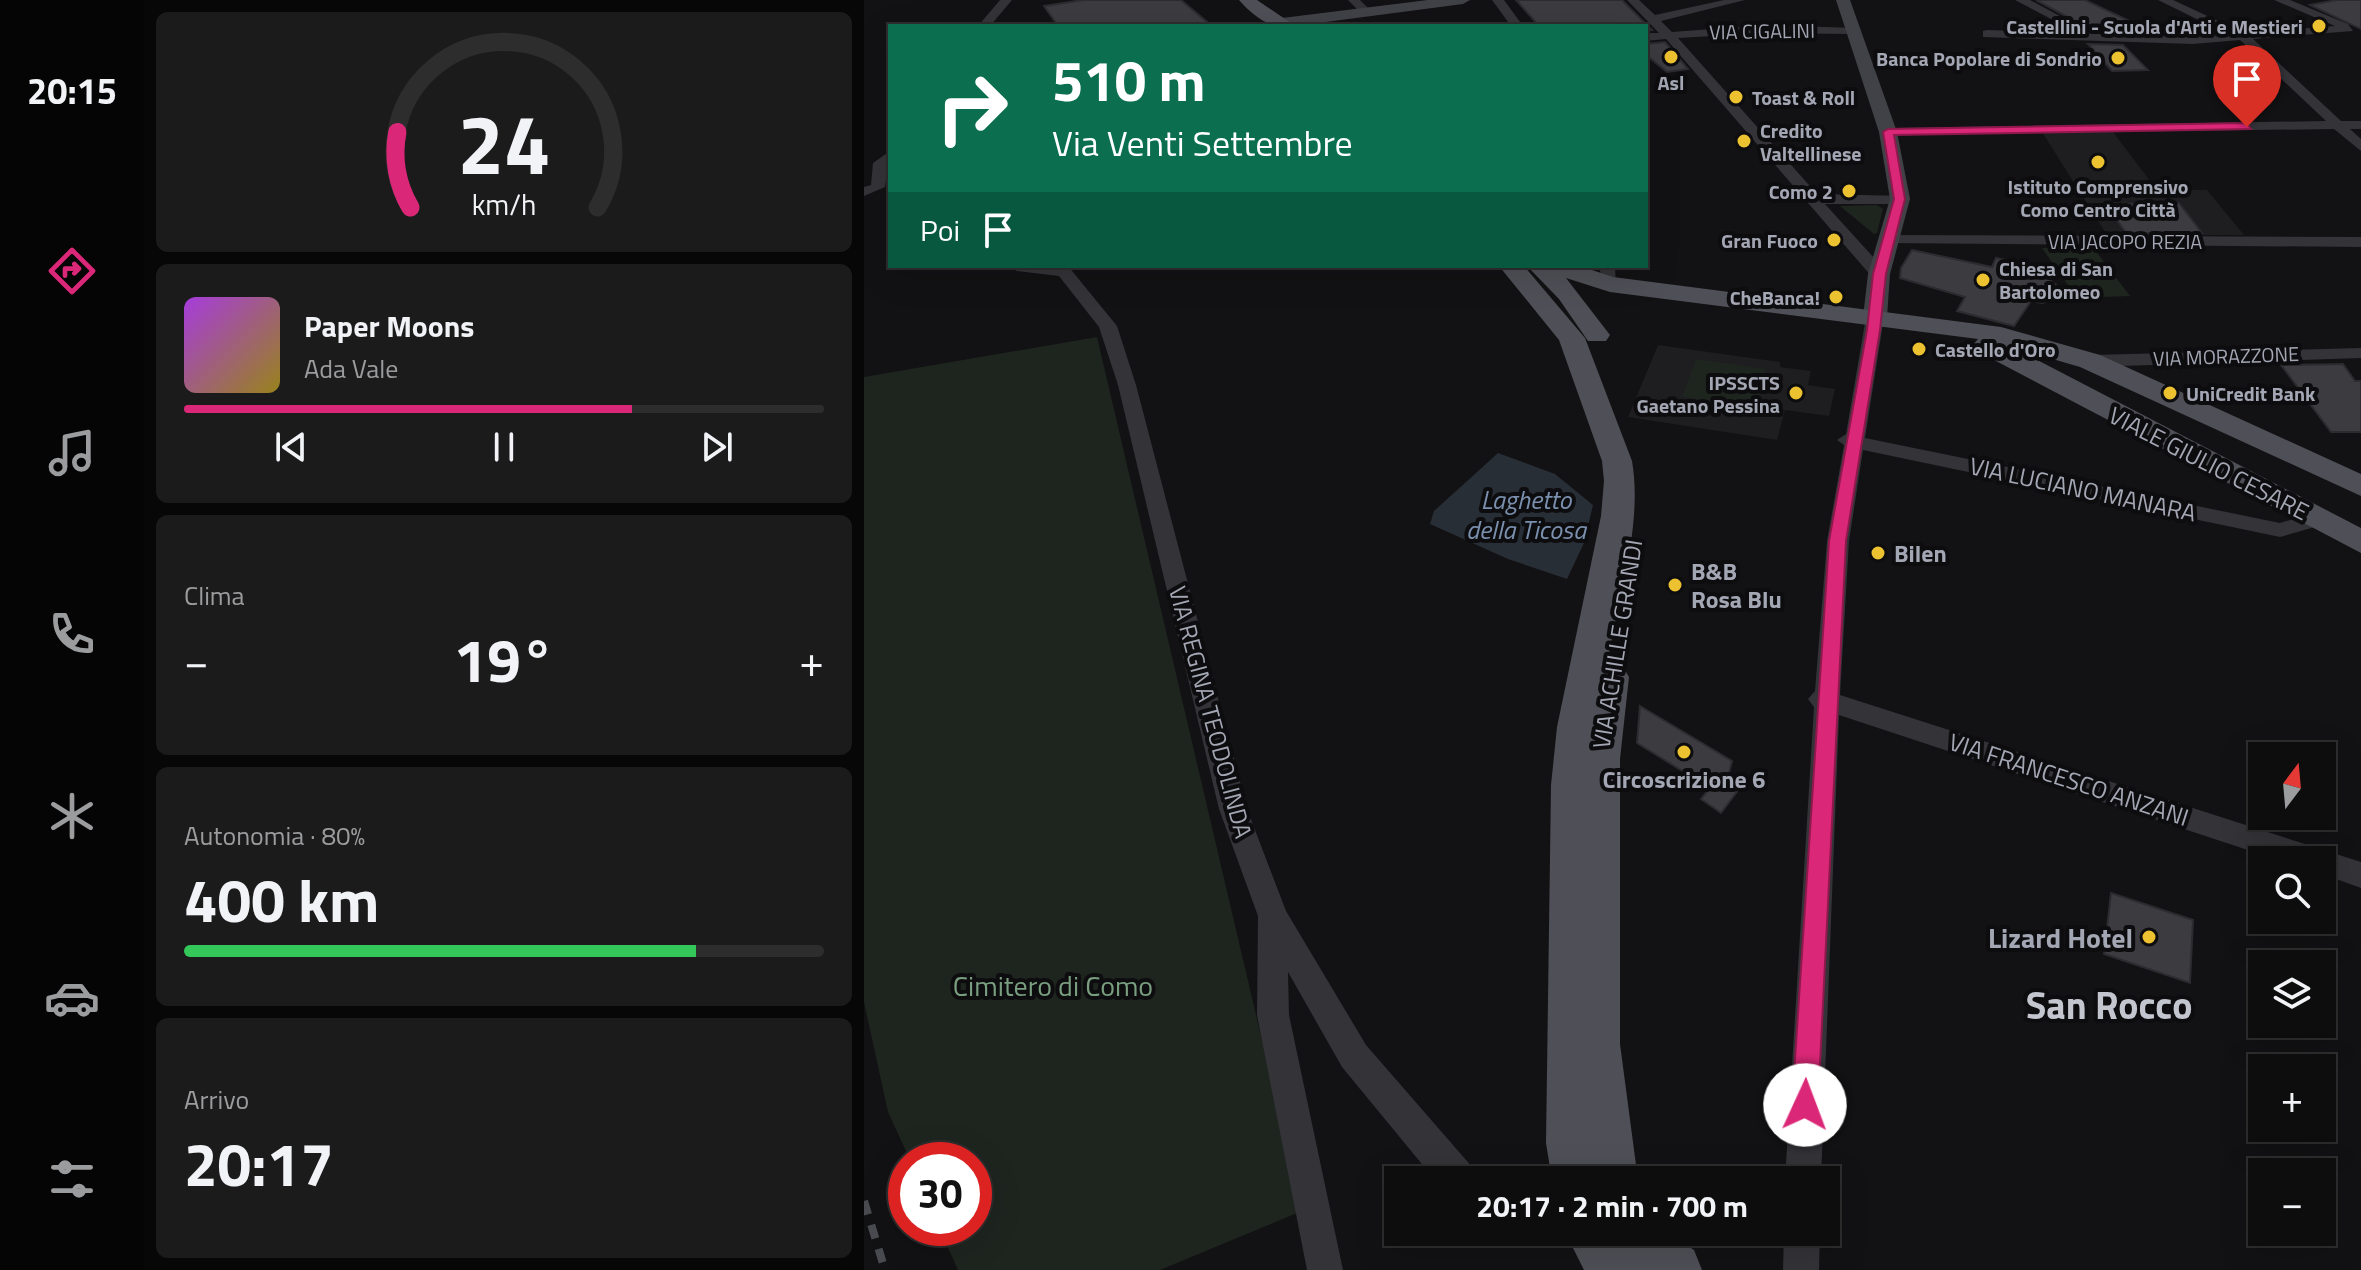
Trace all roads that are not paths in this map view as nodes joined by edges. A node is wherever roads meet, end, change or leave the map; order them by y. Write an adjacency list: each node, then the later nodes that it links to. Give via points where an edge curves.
1 (1006, 0): 16 (street)
2 (1247, 0): 17 (main road)
3 (1262, 0): 17 (main road)
4 (1354, 0): 13 (street)
5 (1459, 0): 13 (street)
6 (1498, 0): 18 (street)
7 (1633, 0): 14 (street)
8 (1739, 0): 14 (street)
9 (1843, 0): 19 (street)
10 (2021, 0): 24 (street)
11 (2164, 0): 25 (street)
12 (2280, 0): 20 (street)
13 (1366, 12): 15 (street)
14 (1653, 19): 22 (street)
15 (1306, 22): 17 (street)
16 (986, 24)
17 (1284, 24)
18 (1516, 24)
19 (1852, 30): 22 (street, VIA CIGALINI); 28 (street)
20 (2355, 31): 25 (street)
21 (1987, 34): 24 (street)
22 (1672, 35): 23 (street, VIA CIGALINI); 32 (street)
23 (1648, 37)
24 (2094, 37): 25 (street)
25 (2245, 38): 26 (street)
26 (2337, 125): 27 (street); 28 (street); 29 (street)
27 (2361, 125)
28 (1888, 132): 33 (street)
29 (2361, 147)
30 (888, 157): 31 (street, via 880,163 878,187)
31 (866, 191)
32 (1810, 199): 33 (street); 40 (street)
33 (1900, 199): 34 (street)
34 (1888, 240): 35 (street, VIA JACOPO REZIA); 40 (street)
35 (2361, 242)
36 (1514, 268): 42 (main road, VIA ACHILLE GRANDI)
37 (1540, 268): 42 (main road)
38 (1567, 268): 41 (main road)
39 (1061, 269): 56 (street, VIA REGINA TEODOLINDA, via 1108,326 1233,809)
40 (1879, 274): 43 (street)
41 (1608, 275): 42 (main road); 43 (main road, VIALE GIULIO CESARE)
42 (1560, 304): 58 (main road, VIA ACHILLE GRANDI, via 1620,481 1576,727 1571,785); 59 (main road, VIA ACHILLE GRANDI, via 1603,348 1640,480 1600,759 1596,1044)
43 (1875, 317): 44 (main road, VIALE GIULIO CESARE); 48 (street)
44 (1924, 324): 46 (main road, VIALE GIULIO CESARE, via 1992,333); 47 (main road, VIALE GIULIO CESARE, via 1994,348)
45 (2361, 353): 46 (street, VIA MORAZZONE)
46 (2078, 357): 47 (street, via 2048,364); 49 (main road, VIALE GIULIO CESARE)
47 (2058, 384): 50 (main road, VIALE GIULIO CESARE)
48 (1850, 441): 50 (street, VIA LUCIANO MANARA, via 2280,530); 52 (street)
49 (2361, 486)
50 (2317, 519): 51 (main road, VIALE GIULIO CESARE)
51 (2361, 542)
52 (1824, 700): 53 (street, VIA FRANCESCO ANZANI); 60 (street)
53 (2273, 846)
54 (2336, 867): 55 (street)
55 (2361, 875)
56 (1273, 916): 57 (street, via 1354,1056); 63 (street, VIA REGINA TEODOLINDA, via 1273,1015)
57 (1446, 1166)
58 (1576, 1166)
59 (1610, 1166)
60 (1804, 1166)
61 (1628, 1246): 64 (main road, via 1644,1249)
62 (1802, 1246): 65 (street)
63 (1325, 1270)
64 (1674, 1270)
65 (1801, 1270)

